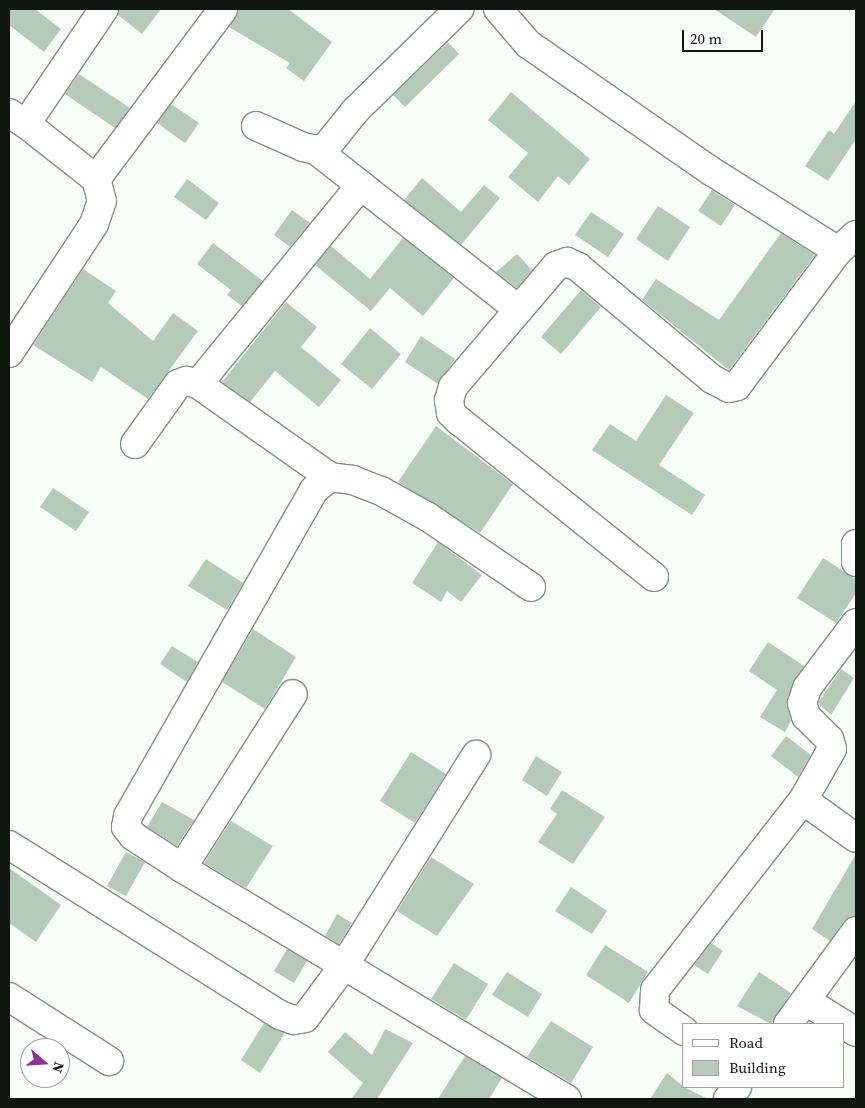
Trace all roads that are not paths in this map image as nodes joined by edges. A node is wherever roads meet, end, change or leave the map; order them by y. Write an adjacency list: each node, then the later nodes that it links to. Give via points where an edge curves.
1 (104, 9): 5 (street)
2 (223, 9): 8 (street)
3 (459, 9): 7 (street, via 355,111 326,147)
4 (498, 9): 10 (street, via 528,44 711,171)
5 (17, 118): 8 (street)
6 (256, 126): 7 (street)
7 (316, 150): 9 (street)
8 (96, 179): 12 (street, via 102,202 94,224)
9 (362, 185): 11 (street); 13 (street)
10 (847, 243): 11 (street, via 737,386 729,388 712,379 578,267 567,262 556,266)
11 (519, 310): 18 (street, via 453,387 449,400 451,413)
12 (9, 353)
13 (198, 384): 14 (street, via 178,384); 15 (street)
14 (135, 444)
15 (330, 477): 19 (street, via 353,480 420,512); 26 (street, via 314,490 128,816 126,828 133,836)
16 (856, 544): 17 (street)
17 (856, 562)
18 (654, 576)
19 (531, 587)
20 (856, 623): 23 (street, via 807,688 802,703 806,716 829,739 832,749)
21 (293, 694): 26 (street)
22 (476, 755): 28 (street)
23 (803, 800): 24 (street); 34 (street, via 655,990 654,1010)
24 (856, 838)
25 (9, 846): 28 (street, via 294,1020 313,1012)
26 (182, 868): 28 (street)
27 (856, 931): 30 (street)
28 (346, 964): 38 (street)
29 (9, 997): 36 (street)
30 (806, 1001): 31 (street); 32 (street)
31 (789, 1023)
32 (841, 1023)
33 (845, 1025): 35 (street)
34 (682, 1030)
35 (856, 1032)
36 (109, 1060)
37 (736, 1088): 39 (street)
38 (567, 1099)
39 (728, 1099)

